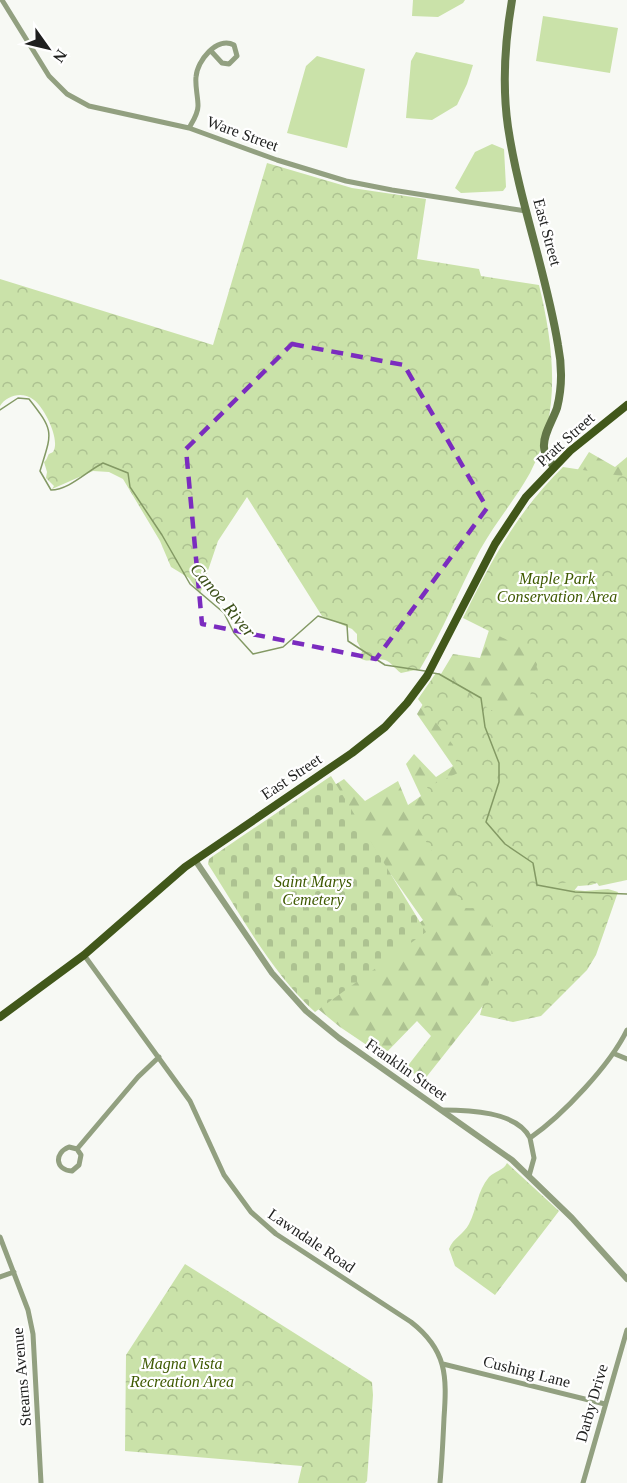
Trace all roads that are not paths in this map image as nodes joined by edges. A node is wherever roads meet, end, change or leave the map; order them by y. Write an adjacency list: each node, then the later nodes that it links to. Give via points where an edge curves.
1 (2, 0): 4 (street, Ware Street, via 49,76 67,94 98,110)
2 (512, 0): 5 (main road, East Street, via 506,45 507,108)
3 (210, 51): 3 (street, via 228,42 234,45 237,56 229,64 222,63); 4 (street, via 198,65 195,76 198,105)
4 (189, 128): 5 (street, Ware Street, via 346,181)
5 (526, 211): 7 (main road, East Street, via 560,355 556,408 544,444)
6 (627, 405): 7 (main road, Pratt Street)
7 (554, 467): 8 (main road, Pratt Street)
8 (526, 497): 9 (main road, East Street, via 495,544 427,676 399,711 367,742)
9 (195, 860): 10 (main road, East Street); 16 (street, Franklin Street, via 294,999 328,1029)
10 (84, 955): 11 (main road, East Street); 14 (street, Lawndale Road)
11 (0, 1017)
12 (627, 1030): 13 (street)
13 (615, 1054): 15 (street); 17 (street, via 545,1127)
14 (159, 1058): 18 (street); 25 (street, Lawndale Road, via 190,1101 224,1175 251,1212 276,1234 423,1331)
15 (627, 1059)
16 (442, 1110): 17 (street, via 477,1111 507,1119); 19 (street, Franklin Street)
17 (530, 1137): 19 (street, via 534,1158)
18 (77, 1149): 18 (street, via 69,1147 62,1151 58,1159 65,1170 72,1171 79,1165 81,1155)
19 (529, 1176): 23 (street, Franklin Street)
20 (0, 1238): 21 (street, Stearns Avenue)
21 (14, 1272): 22 (street); 27 (street, Stearns Avenue, via 33,1334)
22 (0, 1277)
23 (627, 1279)
24 (627, 1330): 26 (street, Darby Drive)
25 (443, 1364): 26 (street, Cushing Lane); 28 (street, Lawndale Road, via 446,1399)
26 (605, 1404): 29 (street, Darby Drive)
27 (40, 1483)
28 (440, 1483)
29 (583, 1483)

